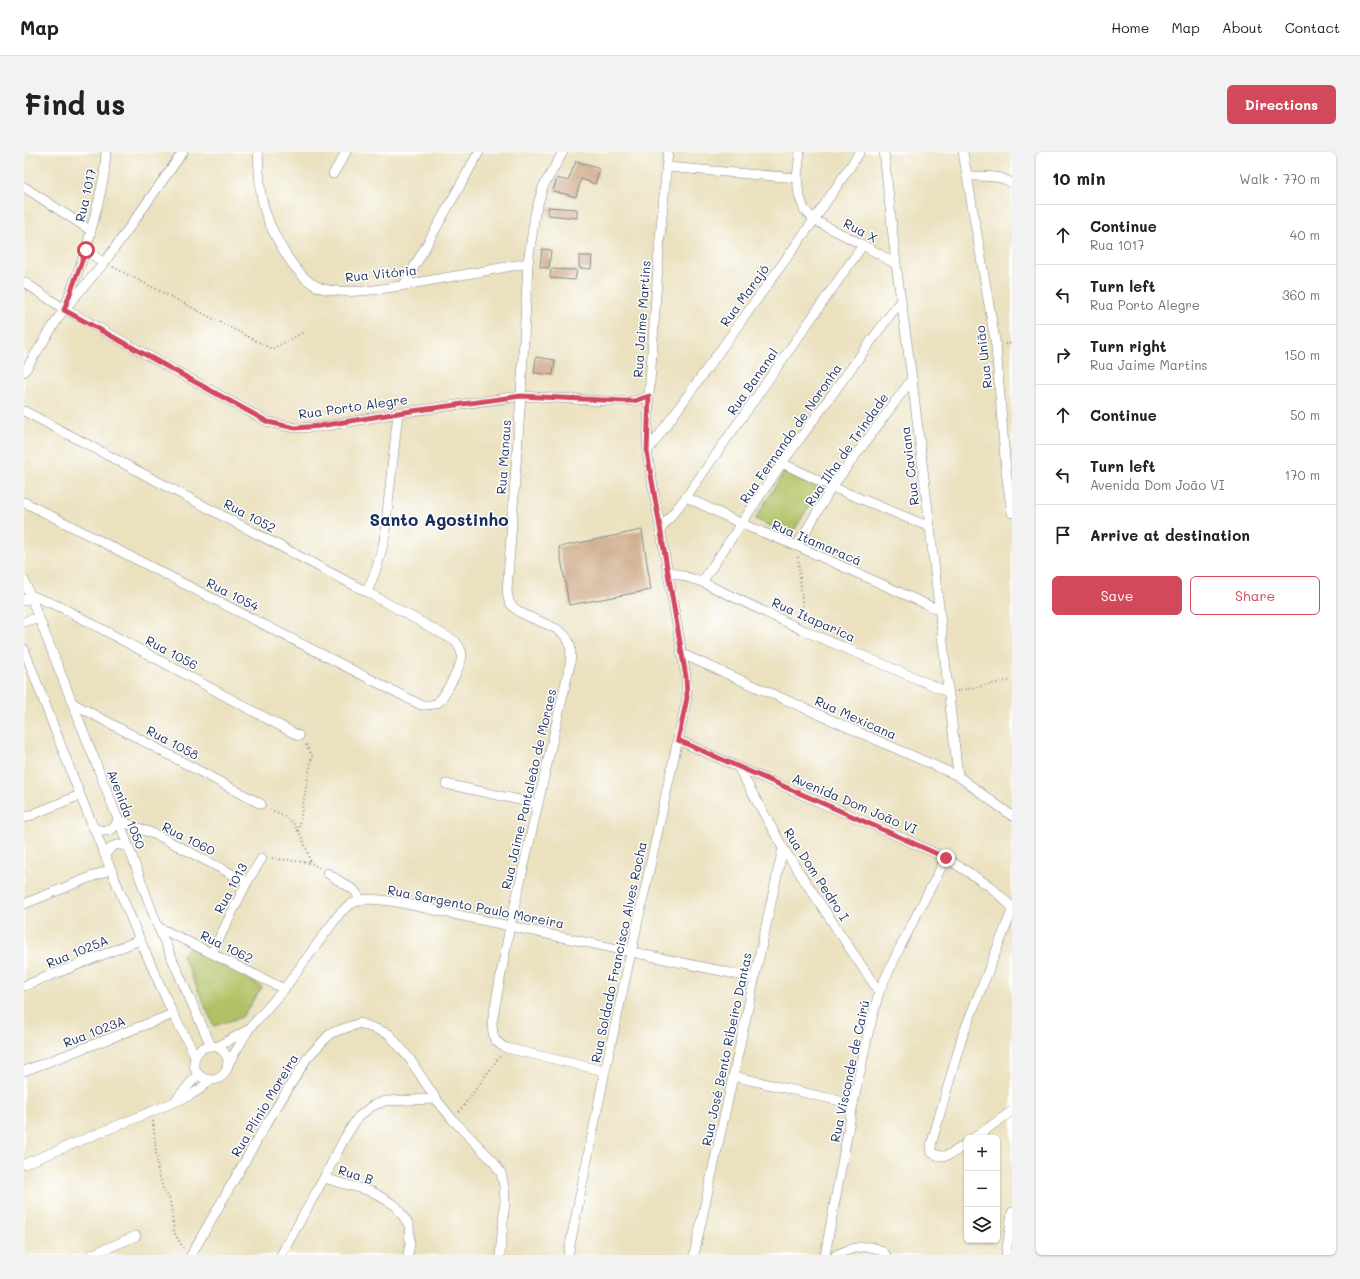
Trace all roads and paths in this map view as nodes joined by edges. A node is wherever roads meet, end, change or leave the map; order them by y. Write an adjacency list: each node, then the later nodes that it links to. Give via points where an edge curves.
1 (106, 152): 19 (street, Rua 1017, via 104,176)
2 (183, 152): 22 (street)
3 (258, 152): 26 (street, Rua Vitória, via 262,200 273,231 293,265 305,279 320,288 339,291)
4 (346, 152): 13 (street)
5 (479, 152): 26 (street)
6 (563, 152): 23 (street, Rua Manaus, via 543,187 535,214)
7 (668, 152): 12 (street, Rua Jaime Martins)
8 (800, 152): 15 (street)
9 (860, 152): 18 (street, Rua Marajó)
10 (884, 152): 24 (street, Rua Caviana)
11 (963, 152): 14 (street, Rua União)
12 (666, 167): 15 (street); 33 (street, Rua Jaime Martins)
13 (333, 174)
14 (967, 176): 16 (street, via 992,176); 41 (street, Rua União, via 996,346)
15 (797, 178): 18 (street, via 804,208)
16 (1012, 182)
17 (24, 187): 19 (street)
18 (814, 220): 20 (street, Rua X); 36 (street, Rua Marajó)
19 (90, 230): 21 (street, Rua 1017)
20 (863, 245): 24 (street, Rua X); 39 (street, Rua Bananal)
21 (86, 250): 22 (street); 28 (street, Rua 1017)
22 (104, 262): 28 (street); 29 (path, via 272,349)
23 (528, 263): 26 (street, Rua Vitória); 32 (street, Rua Manaus)
24 (896, 264): 27 (street, Rua Caviana)
25 (24, 282): 28 (street, Rua Porto Alegre)
26 (404, 285)
27 (901, 300): 31 (street, Rua Caviana); 37 (street, Rua Fernando de Noronha)
28 (64, 309): 30 (street, Rua 1017); 35 (street, Rua Porto Alegre, via 268,422 295,428)
29 (304, 332)
30 (24, 372)
31 (912, 378): 38 (street, Rua Ilha de Trindade); 43 (street, Rua Caviana)
32 (521, 396): 33 (street, Rua Porto Alegre, via 623,401 634,401); 35 (street, Rua Porto Alegre); 55 (street, Rua Manaus, via 507,591 509,603 517,610 561,632)
33 (649, 396): 36 (street, Rua Jaime Martins)
34 (24, 411): 49 (street, Rua 1052)
35 (398, 413): 49 (street, via 384,541)
36 (647, 452): 44 (street, Rua Jaime Martins)
37 (782, 462): 38 (street); 42 (street, Rua Fernando de Noronha)
38 (832, 487): 43 (street); 45 (street, Rua Ilha de Trindade)
39 (686, 497): 42 (street, Rua Itamaracá); 44 (street, Rua Bananal)
40 (24, 502): 56 (street, Rua 1054, via 421,705 430,705 442,698 461,662)
41 (1012, 514)
42 (742, 524): 45 (street, Rua Itamaracá); 48 (street, Rua Fernando de Noronha)
43 (930, 527): 51 (street, Rua Caviana)
44 (660, 530): 46 (street, Rua Jaime Martins)
45 (797, 546): 51 (street, Rua Itamaracá); 54 (path)
46 (668, 572): 48 (street, Rua Itaparica); 58 (street, Rua Jaime Martins)
47 (24, 580): 50 (street, Avenida 1050)
48 (702, 582): 54 (street, Rua Itaparica)
49 (367, 592): 56 (street, Rua 1052, via 455,641)
50 (27, 598): 52 (street, Avenida 1050); 62 (street, Rua 1056, via 49,602 75,614)
51 (939, 610): 60 (street, Rua Caviana)
52 (39, 620): 53 (street); 61 (street, Avenida 1050)
53 (24, 622)
54 (805, 631): 60 (street, Rua Itaparica)
55 (569, 641): 69 (street, Rua Jaime Pantaleão de Moraes, via 570,664)
56 (460, 648)
57 (24, 649): 67 (street)
58 (682, 654): 63 (street, Rua Soldado Francisco Alves Rocha, via 687,698); 65 (street, Rua Mexicana)
59 (1012, 680): 60 (path)
60 (948, 692): 65 (street, Rua Caviana)
61 (72, 704): 68 (street, Rua 1058); 72 (street, Avenida 1050)
62 (299, 736): 74 (path, via 312,756)
63 (678, 740): 64 (street, Avenida Dom João VI); 91 (street, Rua Soldado Francisco Alves Rocha)
64 (738, 767): 76 (street, Rua Dom Pedro I); 79 (street, Avenida Dom João VI)
65 (958, 776): 70 (street, Rua Mexicana)
66 (446, 784): 69 (street)
67 (80, 795): 71 (street); 73 (street)
68 (261, 804): 74 (path, via 288,818)
69 (538, 804): 89 (street, Rua Jaime Pantaleão de Moraes)
70 (1012, 816)
71 (24, 818)
72 (118, 820): 73 (street, via 113,829 108,831); 75 (street, Avenida 1050); 83 (street, Rua 1060, via 159,836)
73 (94, 828): 77 (street)
74 (298, 831): 80 (path)
75 (128, 847): 77 (street, via 117,844); 88 (street, Avenida 1050)
76 (783, 848): 93 (street, Rua José Bento Ribeiro Dantas); 96 (street, Rua Dom Pedro I)
77 (105, 855): 81 (street)
78 (262, 858): 80 (path); 83 (street, Rua 1013)
79 (946, 858): 86 (street, Avenida Dom João VI, via 991,887); 96 (street, Rua Visconde de Cairú)
80 (311, 863): 82 (path)
81 (111, 869): 85 (street); 90 (street)
82 (327, 873): 84 (street, via 354,890)
83 (247, 882): 92 (street, Rua 1013)
84 (361, 900): 89 (street, Rua Sargento Paulo Moreira, via 396,902); 95 (street, Rua Sargento Paulo Moreira, via 347,906 340,913)
85 (24, 904)
86 (1012, 907)
87 (1012, 911): 115 (street, via 962,1037 931,1145 932,1153 939,1157 950,1155)
88 (158, 926): 92 (street, Rua 1062); 99 (street, Avenida 1050)
89 (510, 926): 91 (street, Rua Sargento Paulo Moreira); 100 (street, Rua Jaime Pantaleão de Moraes, via 492,1024 497,1044)
90 (140, 940): 94 (street, Rua 1025A); 97 (street)
91 (632, 952): 93 (street, Rua Sargento Paulo Moreira); 104 (street, Rua Soldado Francisco Alves Rocha)
92 (212, 953): 95 (street, Rua 1062)
93 (754, 978): 106 (street, Rua José Bento Ribeiro Dantas)
94 (24, 986)
95 (284, 989): 98 (street, Rua Sargento Paulo Moreira)
96 (879, 992): 110 (street, Rua Visconde de Cairú)
97 (173, 1014): 101 (street); 103 (street, Rua 1023A)
98 (249, 1029): 99 (street, Rua Sargento Paulo Moreira); 102 (street, Rua Sargento Paulo Moreira)
99 (214, 1046): 101 (street, via 202,1048); 102 (street, via 225,1054)
100 (506, 1048): 104 (street); 113 (path)
101 (195, 1055): 105 (street, via 194,1065)
102 (227, 1066): 107 (street, via 223,1074)
103 (24, 1071)
104 (605, 1071): 125 (street, Rua Soldado Francisco Alves Rocha)
105 (198, 1074): 107 (street); 109 (street)
106 (733, 1076): 110 (street); 126 (street, Rua José Bento Ribeiro Dantas)
107 (210, 1080): 109 (street, via 189,1096)
108 (436, 1099): 113 (street, Rua Plínio Moreira); 117 (street, via 385,1101 372,1106 358,1116); 120 (street, Rua Plínio Moreira, via 409,1058 389,1034 360,1024 331,1032 307,1058)
109 (174, 1102): 112 (street)
110 (853, 1104): 127 (street, Rua Visconde de Cairú)
111 (1012, 1111): 114 (street)
112 (152, 1112): 116 (street); 120 (path, via 158,1172 162,1188 170,1200 174,1232)
113 (453, 1120): 124 (street, Rua Plínio Moreira, via 493,1161 501,1173 505,1201)
114 (978, 1135)
115 (964, 1145)
116 (24, 1164)
117 (324, 1178): 122 (street); 123 (street, Rua B, via 373,1192 396,1206 409,1225)
118 (1012, 1212): 130 (street)
119 (136, 1236): 121 (street)
120 (187, 1252)
121 (91, 1255)
122 (281, 1255)
123 (408, 1255)
124 (500, 1255)
125 (568, 1255)
126 (694, 1255)
127 (825, 1255)
128 (836, 1255): 129 (street, via 849,1249 868,1247 882,1250)
129 (886, 1255)
130 (1006, 1255)

